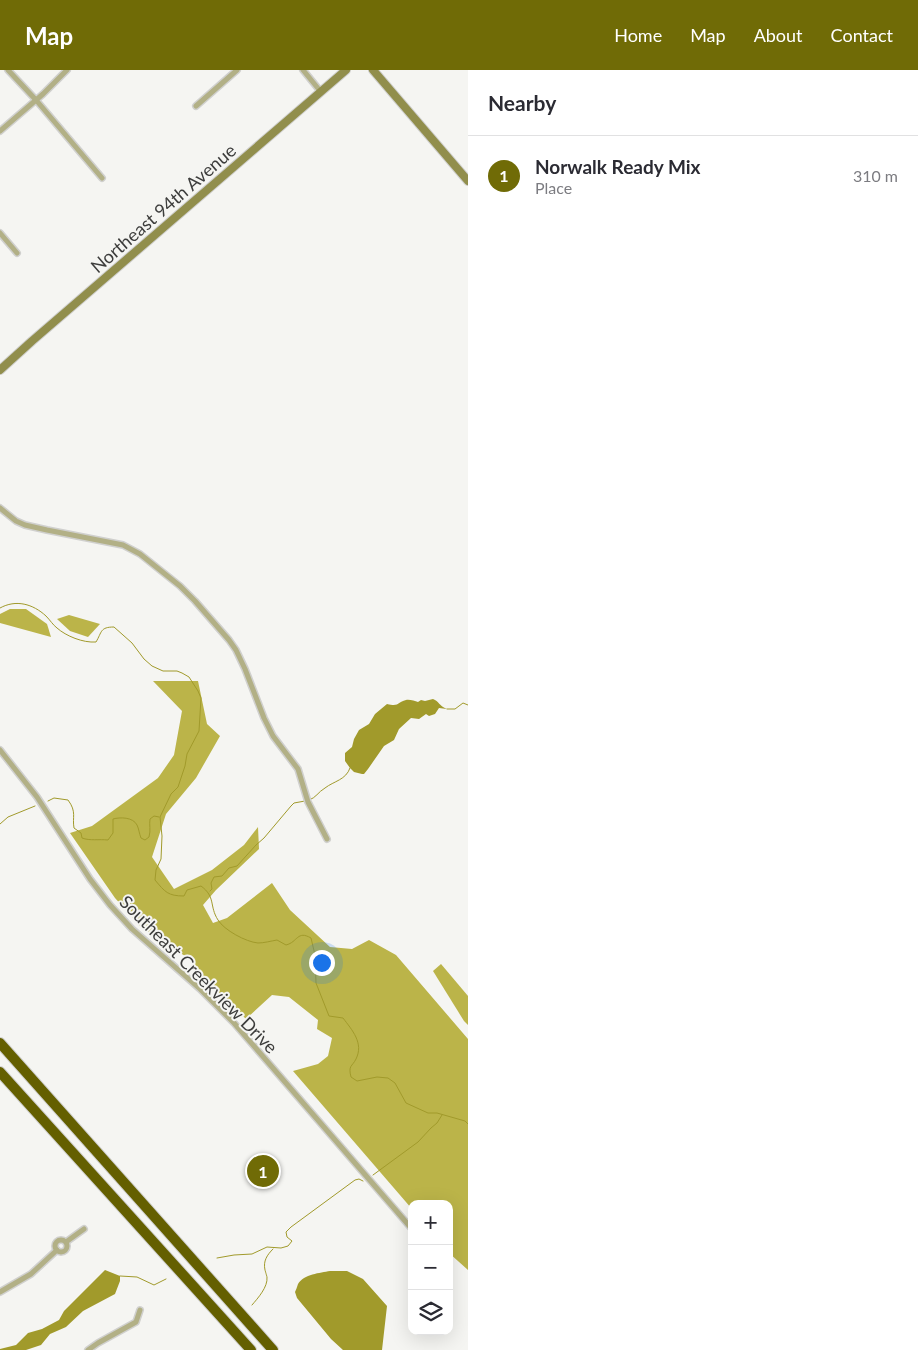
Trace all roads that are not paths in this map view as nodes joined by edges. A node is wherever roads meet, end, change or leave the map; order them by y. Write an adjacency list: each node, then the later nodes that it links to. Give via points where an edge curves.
1 (8, 70): 8 (street)
2 (67, 70): 8 (street)
3 (237, 70): 9 (street)
4 (303, 70): 7 (street)
5 (346, 70): 7 (main road, Northeast 94th Avenue)
6 (373, 70): 12 (main road)
7 (321, 92): 15 (main road, Northeast 94th Avenue)
8 (36, 100): 10 (street); 11 (street)
9 (196, 106)
10 (0, 131)
11 (102, 178)
12 (468, 181)
13 (0, 233): 14 (street)
14 (17, 253)
15 (0, 370)
16 (0, 508): 18 (street, via 25,525 131,548 196,600 236,650 273,736 298,769 308,802)
17 (0, 750): 21 (street, Southeast Creekview Drive, via 37,797 110,906 234,1023)
18 (326, 840)
19 (0, 1043): 29 (highway)
20 (0, 1072): 28 (highway)
21 (408, 1224)
22 (84, 1229): 23 (street)
23 (66, 1242): 24 (street, via 65,1250); 24 (street, via 57,1241)
24 (57, 1250): 25 (street, via 31,1274)
25 (0, 1292)
26 (140, 1310): 27 (street, via 136,1322)
27 (88, 1350)
28 (251, 1350)
29 (273, 1350)

